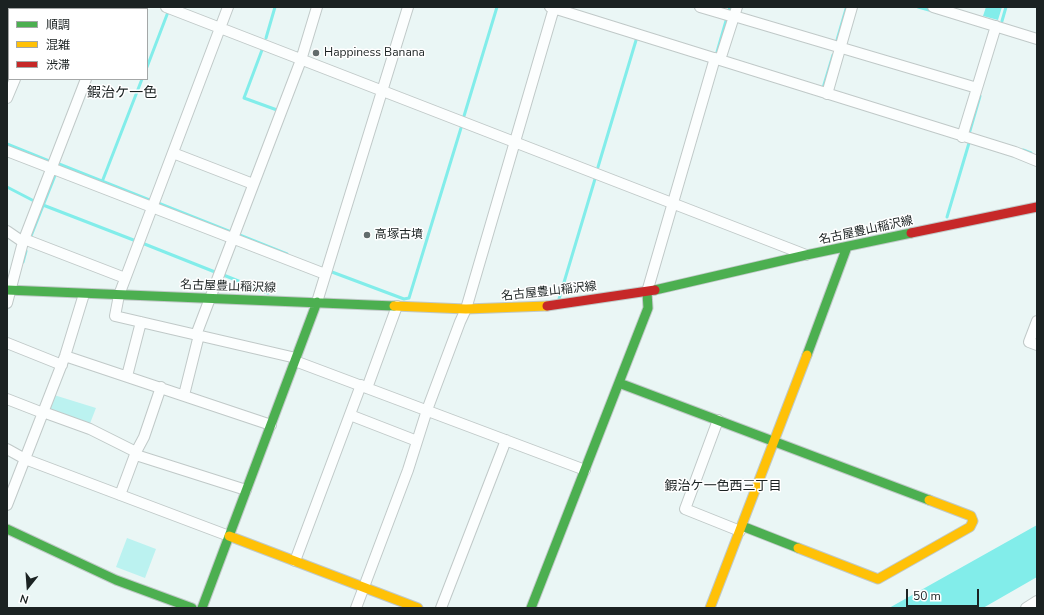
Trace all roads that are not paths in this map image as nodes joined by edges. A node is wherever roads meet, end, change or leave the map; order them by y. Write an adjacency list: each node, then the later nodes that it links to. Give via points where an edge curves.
1 (166, 7): 11 (street)
2 (228, 7): 11 (street)
3 (317, 7): 15 (street)
4 (408, 7): 19 (street)
5 (700, 7): 9 (street)
6 (852, 7): 13 (street)
7 (933, 7): 10 (street)
8 (552, 8): 14 (street); 23 (street)
9 (732, 14): 13 (street); 14 (street)
10 (996, 26): 12 (street); 18 (street)
11 (221, 29): 15 (street); 25 (street)
12 (1037, 39)
13 (840, 47): 18 (street); 20 (street)
14 (718, 59): 20 (street); 29 (street)
15 (301, 60): 19 (street); 28 (street)
16 (15, 80): 21 (street)
17 (86, 80): 27 (street)
18 (977, 88): 22 (street)
19 (382, 92): 23 (street); 37 (street)
20 (827, 94): 22 (street)
21 (7, 98)
22 (962, 137): 26 (street)
23 (515, 143): 29 (street); 47 (street)
24 (7, 150): 27 (street)
25 (173, 153): 28 (street); 30 (street)
26 (1037, 161)
27 (51, 168): 30 (street); 34 (street)
28 (253, 184): 33 (street)
29 (673, 204): 36 (street); 40 (street)
30 (153, 207): 33 (street); 38 (street)
31 (1037, 207): 35 (street, 名古屋豊山稲沢線)
32 (7, 232): 34 (street)
33 (232, 238): 37 (street); 43 (street)
34 (23, 241): 38 (street); 39 (street)
35 (847, 247): 36 (street, 名古屋豊山稲沢線); 68 (street)
36 (806, 255): 40 (street, 名古屋豊山稲沢線)
37 (326, 274): 44 (street)
38 (125, 278): 42 (street)
39 (8, 290): 41 (street, 名古屋豊山稲沢線); 45 (street)
40 (647, 292): 47 (street, 名古屋豊山稲沢線, via 540,307); 56 (street, via 648,308)
41 (84, 294): 42 (street, 名古屋豊山稲沢線); 54 (street)
42 (119, 295): 43 (street, 名古屋豊山稲沢線); 49 (street, via 115,316)
43 (208, 298): 44 (street, 名古屋豊山稲沢線); 50 (street)
44 (317, 302): 46 (street, 名古屋豊山稲沢線); 53 (street)
45 (7, 303)
46 (397, 306): 47 (street, 名古屋豊山稲沢線); 57 (street)
47 (466, 310): 61 (street)
48 (1037, 321): 52 (street, via 1028,342)
49 (141, 322): 50 (street); 55 (street)
50 (197, 335): 53 (street); 59 (street)
51 (7, 343): 54 (street)
52 (1037, 345)
53 (295, 359): 57 (street); 65 (street)
54 (64, 360): 55 (street); 62 (street)
55 (127, 376): 58 (street)
56 (619, 383): 64 (street); 72 (street)
57 (364, 386): 61 (street); 63 (street)
58 (161, 387): 59 (street); 70 (street)
59 (184, 395): 65 (street)
60 (7, 399): 62 (street)
61 (427, 410): 66 (street); 67 (street)
62 (43, 413): 70 (street, via 90,429); 71 (street)
63 (350, 415): 66 (street); 79 (street)
64 (718, 420): 68 (street); 77 (street, via 684,510)
65 (271, 424): 73 (street)
66 (417, 440): 80 (street)
67 (506, 440): 72 (street); 86 (street)
68 (775, 441): 77 (street); 77 (street, via 971,516 973,525 878,579)
69 (7, 450): 71 (street)
70 (136, 453): 73 (street); 74 (street)
71 (25, 459): 74 (street); 75 (street)
72 (585, 470): 87 (street)
73 (246, 490): 78 (street)
74 (120, 495): 78 (street)
75 (7, 505)
76 (7, 529): 82 (street, via 116,580)
77 (741, 529): 88 (street)
78 (229, 536): 79 (street); 83 (street)
79 (295, 561): 80 (street)
80 (364, 587): 84 (street); 85 (street)
81 (1037, 601): 89 (street)
82 (192, 608)
83 (202, 608)
84 (356, 608)
85 (418, 608)
86 (441, 608)
87 (531, 608)
88 (710, 608)
89 (1026, 608)

